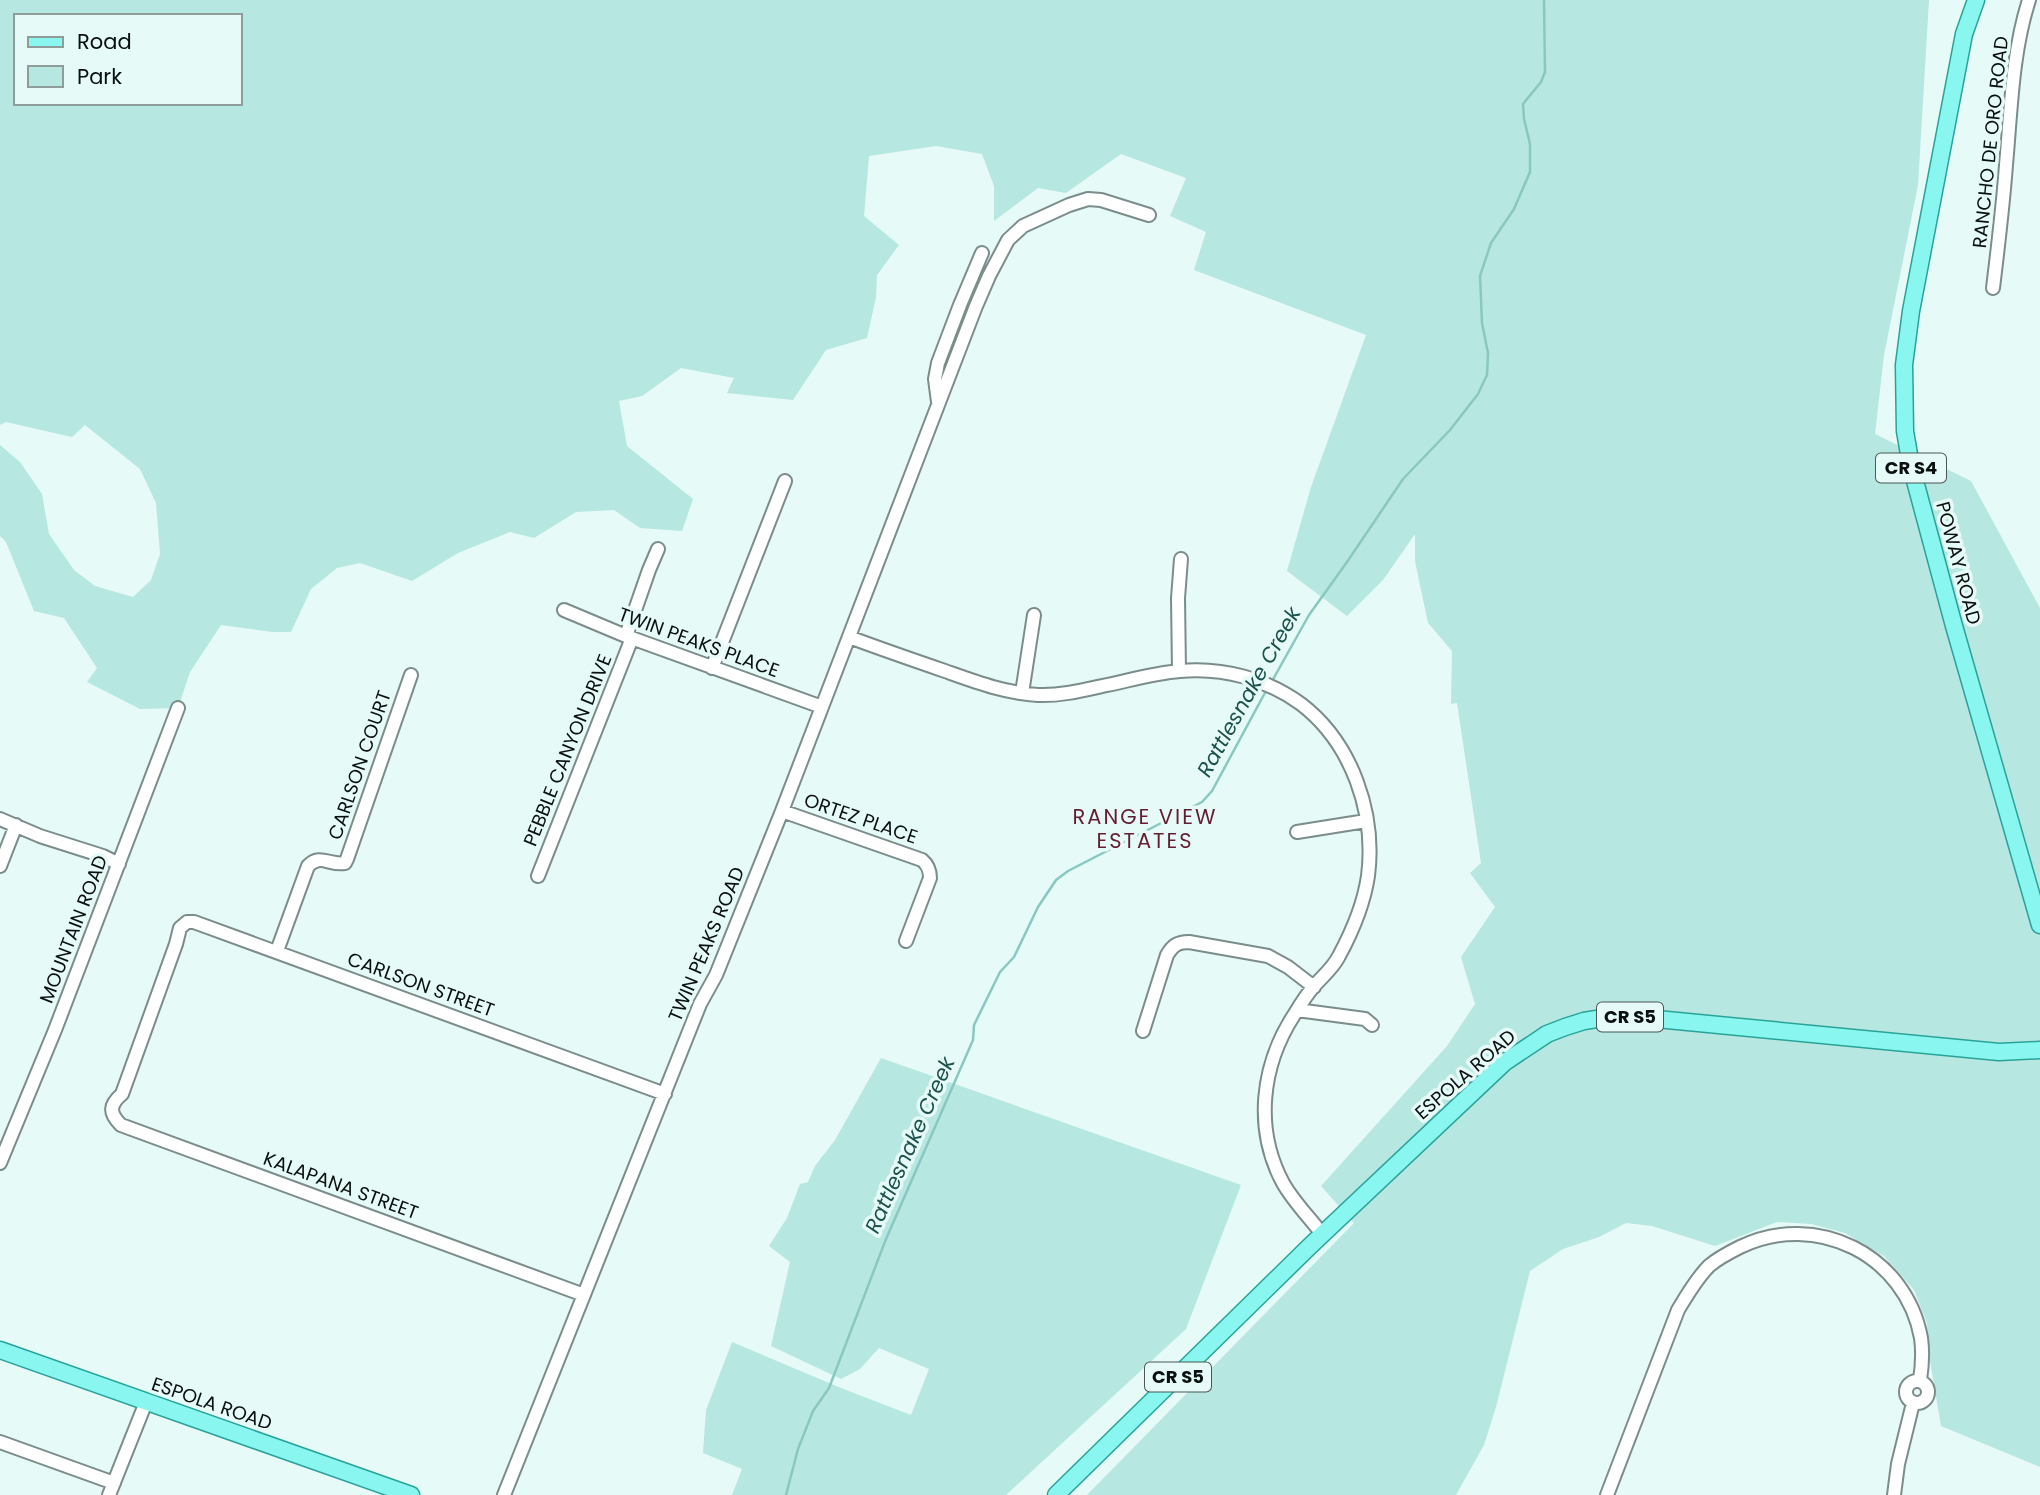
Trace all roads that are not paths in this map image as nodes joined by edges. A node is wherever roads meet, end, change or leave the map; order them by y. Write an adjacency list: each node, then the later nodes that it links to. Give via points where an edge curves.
1 (1976, 0): 28 (main road, POWAY ROAD / CR S4, via 1964,34 1910,310 1904,365 1905,431 1910,466)
2 (2029, 0): 5 (street, RANCHO DE ORO ROAD, via 2012,83)
3 (1149, 215): 6 (street, TWIN PEAKS ROAD, via 1088,199 1015,233 989,275)
4 (982, 253): 6 (street, TWIN PEAKS ROAD, via 939,363)
5 (1993, 288)
6 (938, 406): 13 (street, TWIN PEAKS ROAD)
7 (785, 481): 14 (street)
8 (658, 549): 12 (street, PEBBLE CANYON DRIVE)
9 (1181, 559): 15 (street)
10 (564, 610): 12 (street, TWIN PEAKS PLACE)
11 (1034, 615): 17 (street)
12 (629, 637): 14 (street, TWIN PEAKS PLACE); 27 (street, PEBBLE CANYON DRIVE)
13 (849, 637): 17 (street); 18 (street, TWIN PEAKS ROAD)
14 (712, 668): 18 (street, TWIN PEAKS PLACE)
15 (1179, 671): 17 (street, via 1058,695); 22 (street, via 1241,676 1275,688 1310,711 1348,759)
16 (411, 675): 30 (street, CARLSON COURT, via 347,859 338,864 313,860)
17 (1022, 694)
18 (822, 707): 20 (street, TWIN PEAKS ROAD)
19 (178, 708): 25 (street, MOUNTAIN ROAD)
20 (782, 811): 29 (street, ORTEZ PLACE, via 927,864 930,878); 37 (street, TWIN PEAKS ROAD)
21 (0, 819): 23 (street)
22 (1366, 821): 24 (street); 31 (street, via 1368,874 1360,908 1339,957)
23 (16, 825): 25 (street); 26 (street)
24 (1297, 832)
25 (118, 864): 38 (street, MOUNTAIN ROAD)
26 (0, 866)
27 (538, 877)
28 (2040, 925)
29 (906, 941)
30 (277, 951): 36 (street, CARLSON STREET, via 194,922 180,928); 37 (street, CARLSON STREET)
31 (1314, 987): 32 (street); 34 (street, via 1268,956 1180,942 1167,955)
32 (1297, 1010): 33 (street, via 1365,1019); 39 (street, via 1281,1038 1267,1079 1265,1130 1284,1184)
33 (1372, 1025)
34 (1143, 1031)
35 (2040, 1050): 39 (main road, ESPOLA ROAD / CR S5, via 1999,1052 1653,1018 1584,1021 1548,1034 1504,1062)
36 (122, 1094): 40 (street, KALAPANA STREET, via 111,1108 121,1125)
37 (665, 1094): 40 (street, TWIN PEAKS ROAD)
38 (0, 1163)
39 (1322, 1234): 47 (main road, ESPOLA ROAD / CR S5)
40 (584, 1295): 46 (street, TWIN PEAKS ROAD)
41 (0, 1350): 42 (main road, ESPOLA ROAD)
42 (146, 1402): 44 (street); 45 (main road, ESPOLA ROAD)
43 (0, 1442): 44 (street)
44 (112, 1489)
45 (411, 1495)
46 (504, 1495)
47 (1056, 1495)
48 (1606, 1495): 49 (street, via 1678,1310 1695,1282 1710,1265 1755,1240 1810,1233 1863,1251 1901,1288 1913,1312 1922,1363 1920,1381 1911,1382 1906,1389 1906,1397 1913,1403)
49 (1894, 1495)

